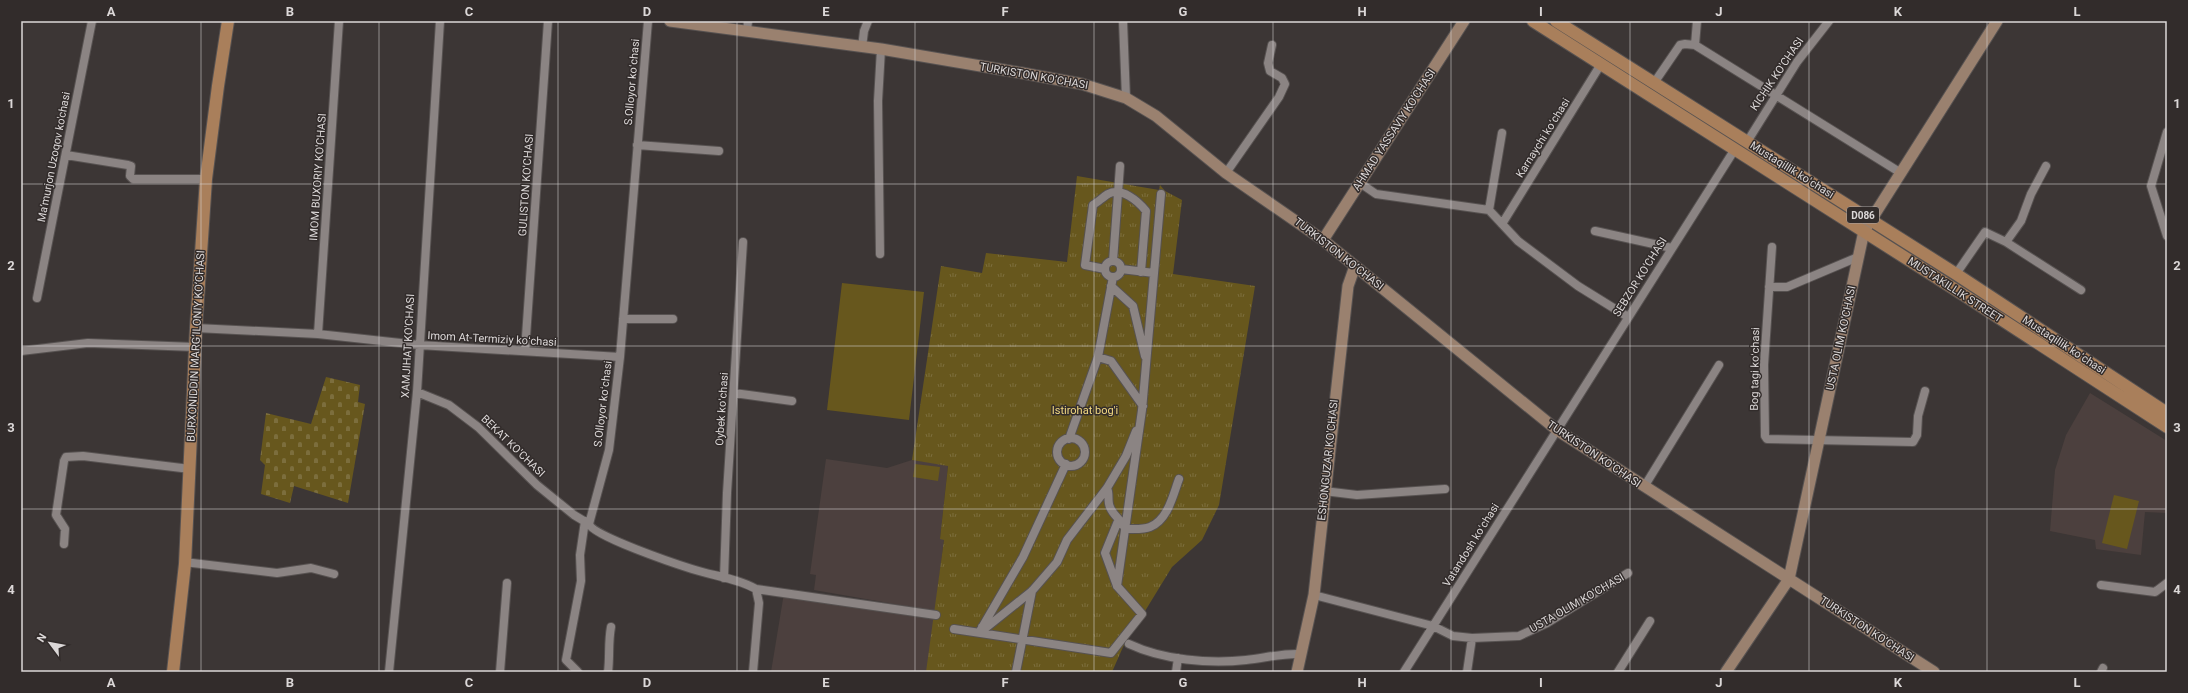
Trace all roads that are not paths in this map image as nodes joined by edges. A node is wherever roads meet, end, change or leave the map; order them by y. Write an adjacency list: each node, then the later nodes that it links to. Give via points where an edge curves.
1 (92, 21): 31 (street, Maʼmurjon Uzoqov ko'chasi)
2 (228, 21): 36 (main road, BURXONIDDIN MARG’ILONIY KO’CHASI)
3 (339, 21): 68 (street, IMOM BUXORIY KO'CHASI)
4 (440, 21): 69 (street, XAMJIHAT KO'CHASI)
5 (548, 21): 72 (street, GULISTON KO'CHASI)
6 (648, 21): 28 (street, S.Olloyor koʻchasi)
7 (670, 21): 16 (main road, TURKISTON KO’CHASI)
8 (868, 21): 19 (street)
9 (1123, 21): 24 (street)
10 (1464, 21): 37 (main road, AHMAD YASSAVIY KO'CHASI)
11 (1533, 21): 21 (main road, Mustaqillik koʻchasi / D086)
12 (1556, 21): 22 (main road, Mustaqillik koʻchasi / D086)
13 (1697, 21): 18 (street)
14 (1829, 21): 23 (street, KICHIK KO'CHASI, via 1809,45)
15 (1997, 21): 35 (main road, USTA OLIM KO'CHASI)
16 (747, 26): 19 (main road, TURKISTON KO’CHASI)
17 (1272, 45): 34 (street, via 1268,62 1270,71 1282,78 1285,84 1279,97)
18 (1695, 45): 22 (street, via 1680,46); 23 (street)
19 (862, 47): 20 (main road, TURKISTON KO’CHASI)
20 (881, 50): 24 (main road, TURKISTON KO’CHASI, via 1082,84); 51 (street, via 878,108)
21 (1601, 64): 29 (main road, Mustaqillik koʻchasi / D086); 42 (street, Karnaychi koʻchasi)
22 (1654, 83): 27 (main road, Mustaqillik koʻchasi / D086)
23 (1776, 94): 27 (street, KICHIK KO'CHASI); 35 (street)
24 (1126, 98): 34 (main road, TURKISTON KO’CHASI, via 1156,116)
25 (2167, 132): 45 (street, via 2151,186)
26 (1502, 133): 40 (street)
27 (1747, 142): 41 (main road, Mustaqillik koʻchasi / D086)
28 (638, 145): 30 (street); 65 (street, S.Olloyor koʻchasi)
29 (1735, 149): 44 (main road, Mustaqillik koʻchasi / D086); 49 (street, SEBZOR KO'CHASI)
30 (719, 151)
31 (66, 155): 36 (street, via 131,166 130,176 133,179); 63 (street, Maʼmurjon Uzoqov ko'chasi)
32 (1120, 166): 38 (street)
33 (2046, 166): 48 (street, via 2031,194 2021,221)
34 (1226, 173): 46 (main road, TURKISTON KO’CHASI)
35 (1901, 173): 41 (main road, USTA OLIM KO'CHASI)
36 (206, 179): 67 (main road, BURXONIDDIN MARG’ILONIY KO’CHASI)
37 (1360, 183): 40 (street, via 1376,194); 46 (main road, AHMAD YASSAVIY KO'CHASI)
38 (1118, 192): 53 (street); 55 (street, via 1110,193 1093,205 1086,265); 57 (street, via 1140,203 1146,211)
39 (1161, 194): 58 (street)
40 (1488, 210): 42 (street)
41 (1871, 220): 44 (main road, USTA OLIM KO'CHASI); 59 (main road, Mustaqillik koʻchasi / D086)
42 (1502, 224): 64 (street, via 1518,241 1578,286)
43 (1595, 231): 49 (street)
44 (1864, 231): 52 (main road, USTA OLIM KO'CHASI); 83 (main road, MUSTAKILLIK STREET / D086)
45 (2167, 236)
46 (1323, 240): 54 (main road, TURKISTON KO’CHASI)
47 (743, 242): 79 (street, Oybek koʻchasi)
48 (2006, 242): 59 (street, via 1985,232); 62 (street)
49 (1672, 248): 64 (street, SEBZOR KO'CHASI)
50 (1772, 248): 61 (street, Bog tagi koʻchasi)
51 (880, 254)
52 (1858, 258): 61 (street, via 1787,287); 86 (main road, USTA OLIM KO'CHASI)
53 (1113, 260): 55 (street, via 1108,262); 56 (street, via 1118,262)
54 (1355, 266): 84 (main road, TURKISTON KO’CHASI); 93 (main road, ESHONGUZAR KO'CHASI, via 1348,286)
55 (1105, 268): 60 (street)
56 (1121, 269): 57 (street); 60 (street)
57 (1141, 272): 58 (street)
58 (1154, 274): 75 (street)
59 (1956, 274): 82 (main road, Mustaqillik koʻchasi / D086)
60 (1112, 282): 74 (street); 75 (street, via 1133,306)
61 (1769, 287): 86 (street, Bog tagi koʻchasi, via 1764,365 1765,436 1769,440)
62 (2081, 290)
63 (37, 298)
64 (1628, 317): 84 (street, SEBZOR KO'CHASI)
65 (623, 319): 66 (street); 73 (street, S.Olloyor koʻchasi)
66 (673, 319)
67 (196, 328): 68 (street, Imom At-Termiziy koʻchasi); 70 (main road, BURXONIDDIN MARG’ILONIY KO’CHASI)
68 (318, 334): 69 (street, Imom At-Termiziy koʻchasi)
69 (419, 345): 72 (street, Imom At-Termiziy koʻchasi); 78 (street, XAMJIHAT KO'CHASI)
70 (196, 347): 71 (street, via 88,342); 88 (main road, BURXONIDDIN MARG’ILONIY KO’CHASI)
71 (21, 351)
72 (525, 351): 73 (street, Imom At-Termiziy koʻchasi)
73 (620, 357): 95 (street, S.Olloyor koʻchasi, via 609,450)
74 (1098, 357): 81 (street, via 1111,361); 85 (street)
75 (1146, 364): 81 (street)
76 (1719, 365): 90 (street)
77 (1925, 391): 86 (street, Bog tagi koʻchasi, via 1913,442)
78 (417, 392): 95 (street, BEKAT KO'CHASI, via 449,405 478,427 537,485); 123 (street, XAMJIHAT KO'CHASI)
79 (734, 393): 80 (street); 101 (street, Oybek koʻchasi)
80 (792, 401)
81 (1144, 409): 91 (street, via 1126,456); 96 (street)
82 (2167, 413)
83 (2167, 427)
84 (1557, 430): 90 (main road, TURKISTON KO’CHASI); 112 (street, Vatandosh koʻchasi)
85 (1069, 438): 87 (street, via 1064,439 1057,449 1061,461); 87 (street, via 1081,442 1085,453 1078,463)
86 (1818, 441): 102 (main road, USTA OLIM KO'CHASI)
87 (1066, 464): 115 (street, via 1023,557)
88 (190, 469): 97 (street, via 83,456 66,457 56,515 65,529); 98 (main road, BURXONIDDIN MARG’ILONIY KO’CHASI)
89 (1179, 479): 96 (street, via 1165,516 1151,527)
90 (1644, 487): 102 (main road, TURKISTON KO’CHASI)
91 (1107, 488): 94 (street, via 1109,506); 108 (street, via 1068,540 1056,562)
92 (1445, 489): 93 (street, via 1357,495)
93 (1324, 491): 109 (main road, ESHONGUZAR KO'CHASI)
94 (1118, 521): 96 (street); 106 (street, via 1105,553)
95 (587, 523): 101 (street, via 594,531 613,540 691,569); 125 (street, S.Olloyor koʻchasi, via 580,555 581,581 566,660)
96 (1125, 529): 106 (street)
97 (64, 544)
98 (184, 562): 100 (street, via 277,573 311,568); 122 (main road, BURXONIDDIN MARG’ILONIY KO’CHASI)
99 (1628, 573): 116 (street, USTA OLIM KO'CHASI, via 1547,623 1519,636)
100 (334, 574)
101 (724, 578): 107 (street, via 746,583)
102 (1789, 579): 133 (main road, USTA OLIM KO'CHASI); 134 (main road, TURKISTON KO’CHASI)
103 (507, 583): 124 (street)
104 (2167, 583): 105 (street, via 2155,592)
105 (2101, 585)
106 (1116, 586): 117 (street, via 1142,614 1111,653)
107 (756, 589): 110 (street); 127 (street, via 759,603)
108 (1032, 591): 115 (street); 117 (street)
109 (1314, 595): 112 (street, USTA OLIM KO'CHASI); 119 (main road, ESHONGUZAR KO'CHASI)
110 (936, 615)
111 (1650, 621): 121 (street)
112 (1433, 626): 116 (street, USTA OLIM KO'CHASI, via 1453,636); 131 (street, Vatandosh koʻchasi)
113 (611, 627): 126 (street)
114 (954, 629): 115 (street)
115 (980, 630): 117 (street)
116 (1472, 638): 132 (street)
117 (1024, 640): 128 (street)
118 (1129, 644): 120 (street, via 1142,650)
119 (1301, 654): 120 (street, via 1287,653 1234,661); 130 (main road, ESHONGUZAR KO'CHASI)
120 (1178, 658): 129 (street)
121 (1622, 670)
122 (173, 672)
123 (389, 672)
124 (500, 672)
125 (578, 672)
126 (608, 672)
127 (753, 672)
128 (1016, 672)
129 (1176, 672)
130 (1298, 672)
131 (1404, 672)
132 (1467, 672)
133 (1726, 672)
134 (1934, 672)

